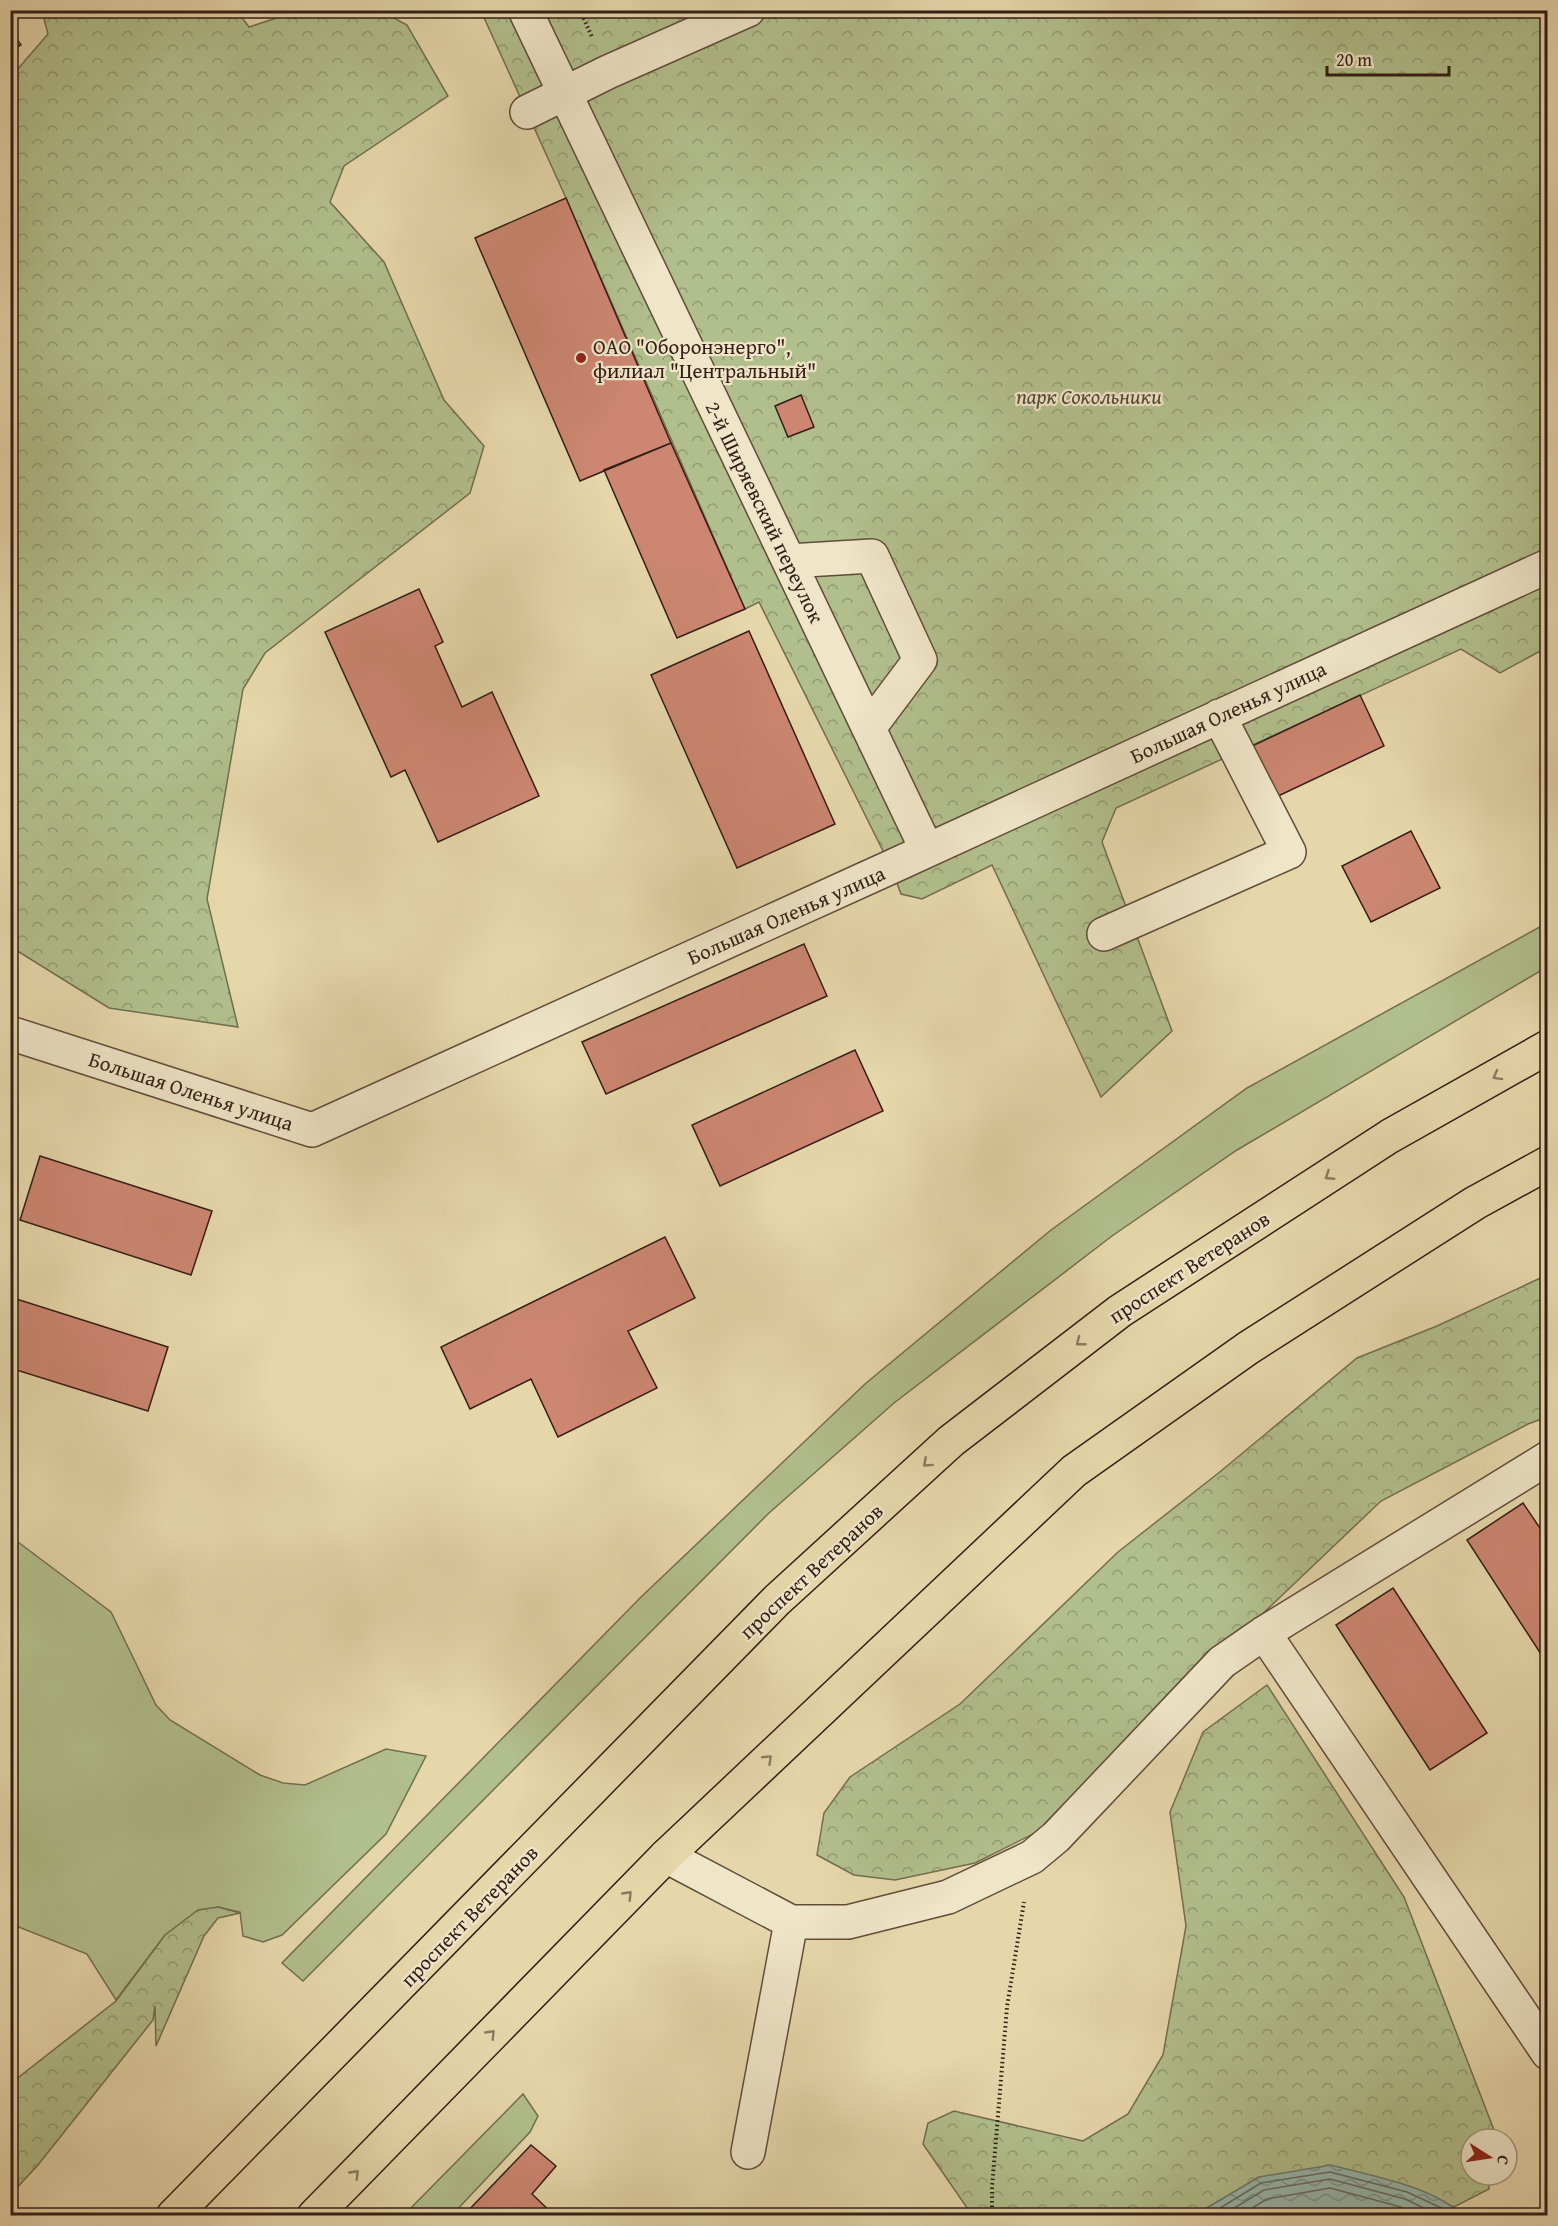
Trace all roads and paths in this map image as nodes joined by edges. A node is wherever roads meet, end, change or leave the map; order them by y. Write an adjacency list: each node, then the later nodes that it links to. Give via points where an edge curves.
1 (525, 10): 3 (street, 2-й Ширяевский переулок)
2 (748, 10): 3 (street)
3 (564, 93): 4 (street); 5 (street, 2-й Ширяевский переулок)
4 (527, 112)
5 (789, 561): 8 (street, 2-й Ширяевский переулок); 8 (street, via 872,555 920,660)
6 (1548, 566): 7 (street, Большая Оленья улица)
7 (1219, 716): 9 (street, Большая Оленья улица); 10 (street, via 1289,852)
8 (869, 728): 9 (street, 2-й Ширяевский переулок)
9 (927, 850): 11 (street, Большая Оленья улица, via 312,1130)
10 (1104, 934)
11 (10, 1033)
12 (1548, 1047): 21 (main road, проспект Ветеранов, one-way to 21, via 1390,1136 1120,1311 951,1441 777,1600)
13 (1548, 1163): 16 (main road, one-way to 13, via 1074,1471 1248,1348 1475,1203)
14 (1548, 1458): 15 (street)
15 (1264, 1633): 17 (street, via 1222,1662 1056,1837); 19 (street)
16 (666, 1856): 18 (street); 22 (main road, one-way to 16)
17 (1032, 1857): 18 (street, via 948,1897 848,1922); 23 (path, via 1007,2007)
18 (790, 1922): 20 (street)
19 (1548, 2053)
20 (748, 2152)
21 (173, 2216)
22 (314, 2216)
23 (992, 2216)

